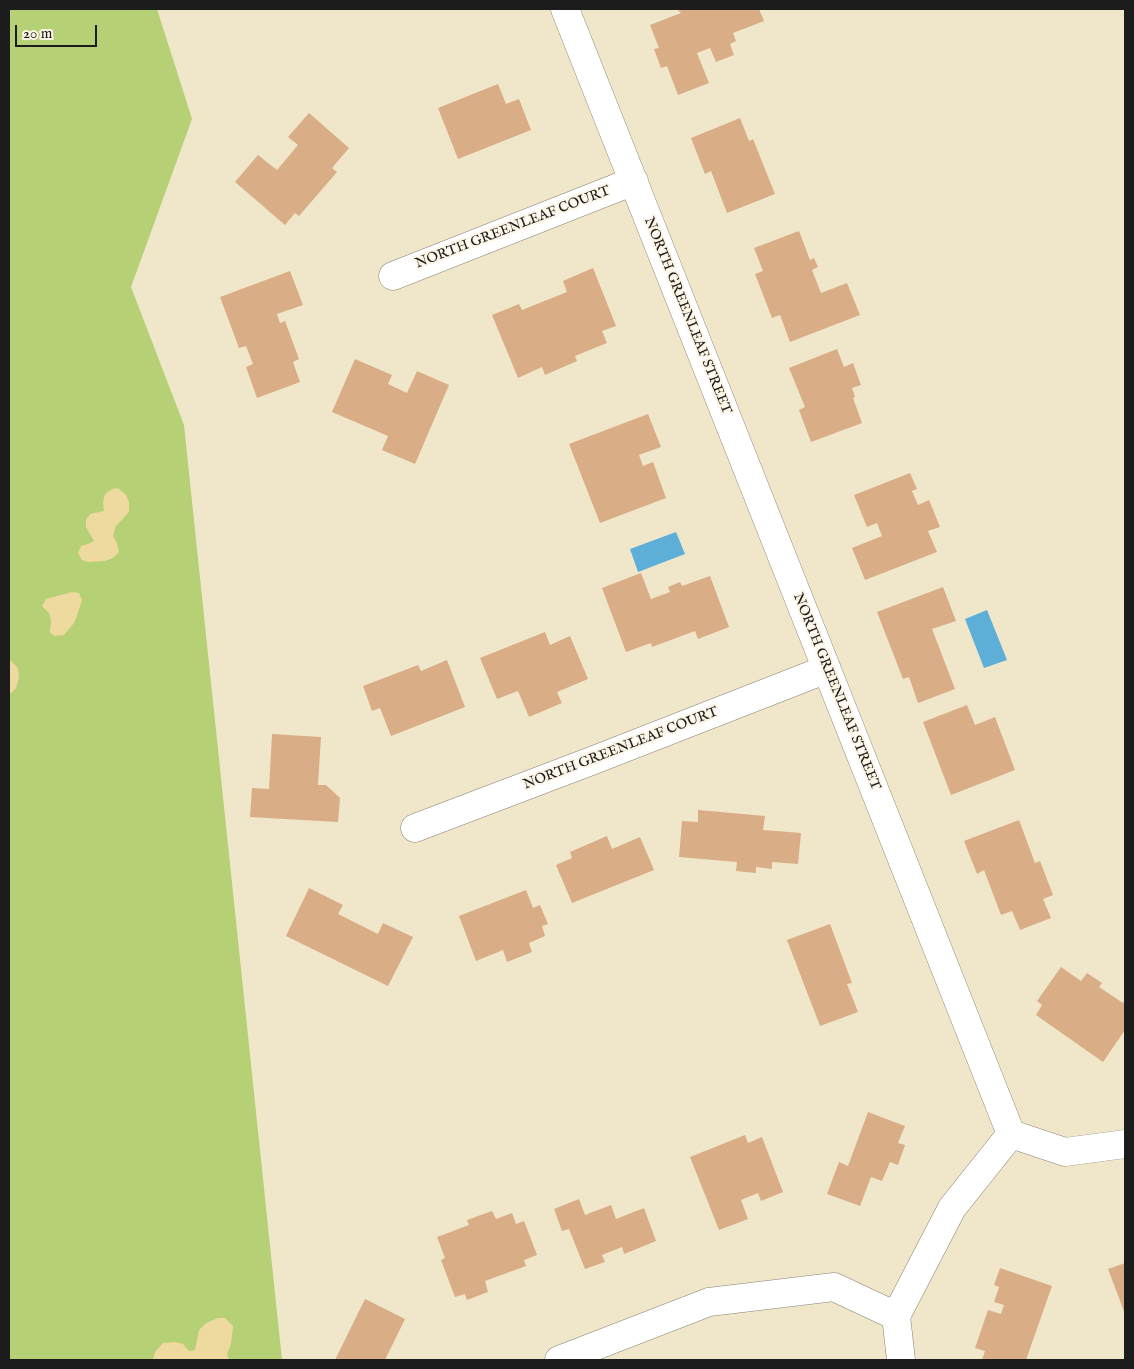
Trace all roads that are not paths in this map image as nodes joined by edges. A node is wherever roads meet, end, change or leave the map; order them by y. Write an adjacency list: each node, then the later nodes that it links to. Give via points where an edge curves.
1 (565, 9): 2 (street, NORTH GREENLEAF STREET)
2 (634, 181): 3 (street, NORTH GREENLEAF COURT); 4 (street, NORTH GREENLEAF STREET)
3 (393, 276)
4 (827, 669): 5 (street, NORTH GREENLEAF COURT); 6 (street, NORTH GREENLEAF STREET)
5 (415, 828)
6 (1011, 1134): 7 (street, via 1065,1152); 8 (street, via 952,1208)
7 (1125, 1144)
8 (896, 1316): 9 (street, via 834,1287 709,1302); 10 (street)
9 (559, 1360)
10 (901, 1360)

